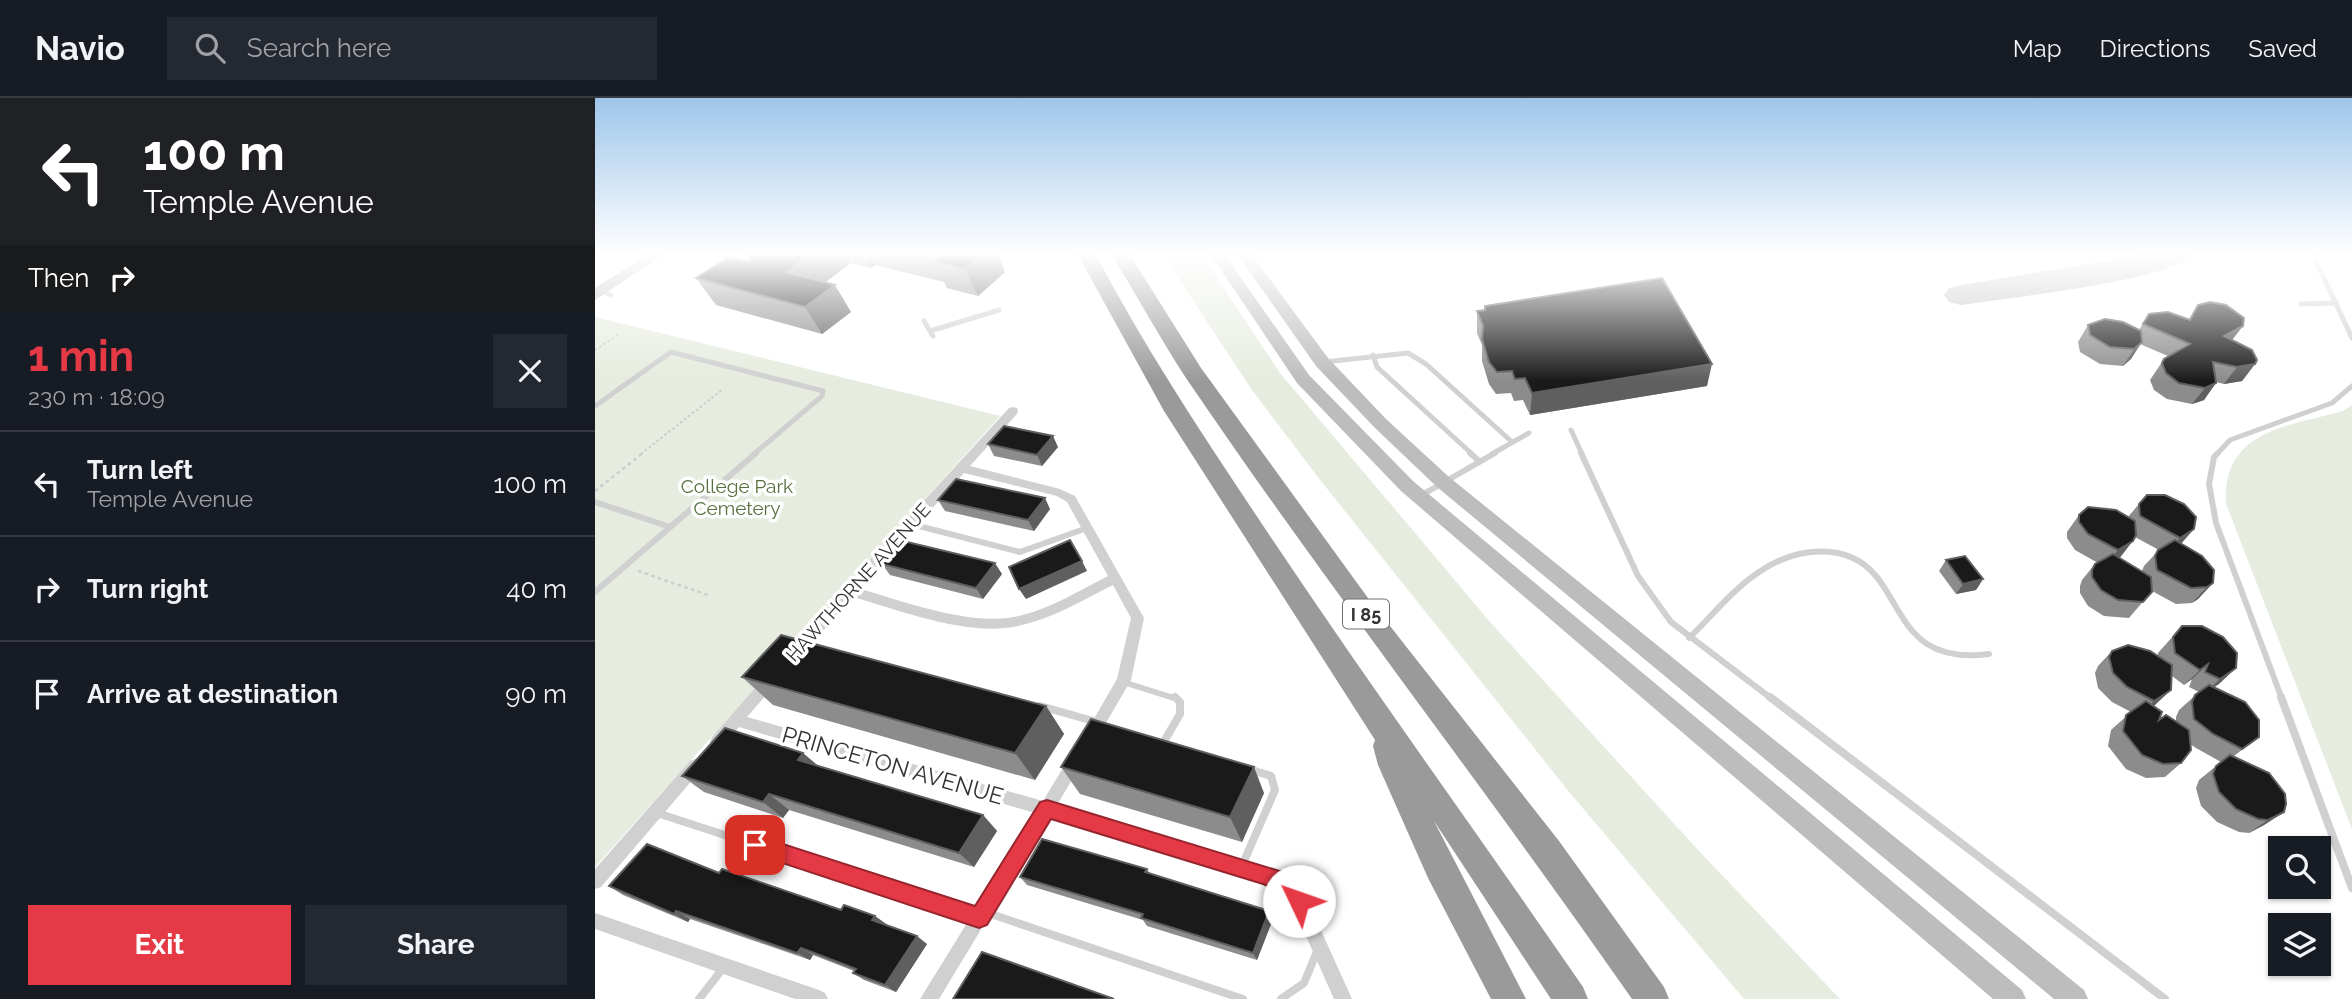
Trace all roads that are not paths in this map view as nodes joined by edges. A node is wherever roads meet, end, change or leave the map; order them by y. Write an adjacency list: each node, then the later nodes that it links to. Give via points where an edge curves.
1 (1109, 297): 36 (highway, I 85, via 1175,411)
2 (1148, 297): 49 (highway, I 85, via 1193,372 1359,605)
3 (1247, 297): 22 (main road, via 1303,379)
4 (1275, 297): 12 (main road)
5 (2333, 297): 6 (lane)
6 (2336, 303): 7 (lane); 10 (lane)
7 (2301, 304)
8 (999, 310): 9 (lane, via 932,333)
9 (925, 321)
10 (2352, 338)
11 (1373, 355): 12 (lane); 18 (lane, via 1399,352 1416,357); 19 (lane, via 1377,368)
12 (1322, 362): 21 (main road)
13 (2352, 387): 45 (lane, via 2321,410 2259,425 2234,438 2215,459 2209,491 2216,523)
14 (595, 406): 25 (lane, via 671,352 823,391)
15 (1013, 411): 20 (street, HAWTHORNE AVENUE)
16 (1571, 430): 30 (lane, via 1644,587)
17 (1529, 433): 18 (lane)
18 (1512, 442): 19 (lane)
19 (1479, 461): 21 (lane)
20 (960, 468): 24 (street, HAWTHORNE AVENUE); 26 (street, via 1060,493 1072,499)
21 (1443, 482): 22 (lane); 62 (main road)
22 (1419, 497): 61 (main road)
23 (595, 502): 25 (lane)
24 (910, 524): 26 (lane, via 1020,552); 28 (street, HAWTHORNE AVENUE)
25 (670, 527): 29 (lane)
26 (1087, 528): 27 (street)
27 (1114, 579): 28 (street, via 1020,621 1002,624); 32 (street, via 1138,618)
28 (849, 591): 34 (street, HAWTHORNE AVENUE)
29 (595, 592)
30 (1689, 638): 31 (lane, via 1766,567 1819,550 1868,567 1912,631 1931,646 1958,656); 63 (lane)
31 (1989, 654)
32 (1122, 682): 35 (street); 38 (lane, via 1172,695 1180,702 1180,714)
33 (1035, 705): 35 (lane)
34 (736, 720): 41 (street, PRINCETON AVENUE); 42 (street, HAWTHORNE AVENUE)
35 (1099, 722): 41 (street)
36 (1381, 725): 57 (highway, via 1393,765 1439,867); 58 (highway, I 85, via 1456,827)
37 (1150, 744): 38 (lane)
38 (1161, 747): 39 (lane)
39 (1173, 750)
40 (1234, 766): 43 (lane, via 1271,776 1275,790)
41 (1047, 809): 43 (street, PRINCETON AVENUE); 46 (street)
42 (655, 812): 44 (street, HAWTHORNE AVENUE); 46 (lane)
43 (1241, 868): 48 (street, PRINCETON AVENUE, via 1286,883)
44 (595, 881)
45 (2352, 888)
46 (981, 915): 53 (street); 54 (lane)
47 (595, 921): 50 (street)
48 (1319, 945): 55 (lane, via 1304,983); 56 (street, PRINCETON AVENUE)
49 (1618, 948): 59 (highway, I 85); 60 (highway)
50 (725, 966): 51 (lane); 52 (street)
51 (699, 999)
52 (819, 999)
53 (929, 999)
54 (1243, 999)
55 (1281, 999)
56 (1343, 999)
57 (1509, 999)
58 (1571, 999)
59 (1653, 999)
60 (1665, 999)
61 (2013, 999)
62 (2075, 999)
63 (2165, 999)

